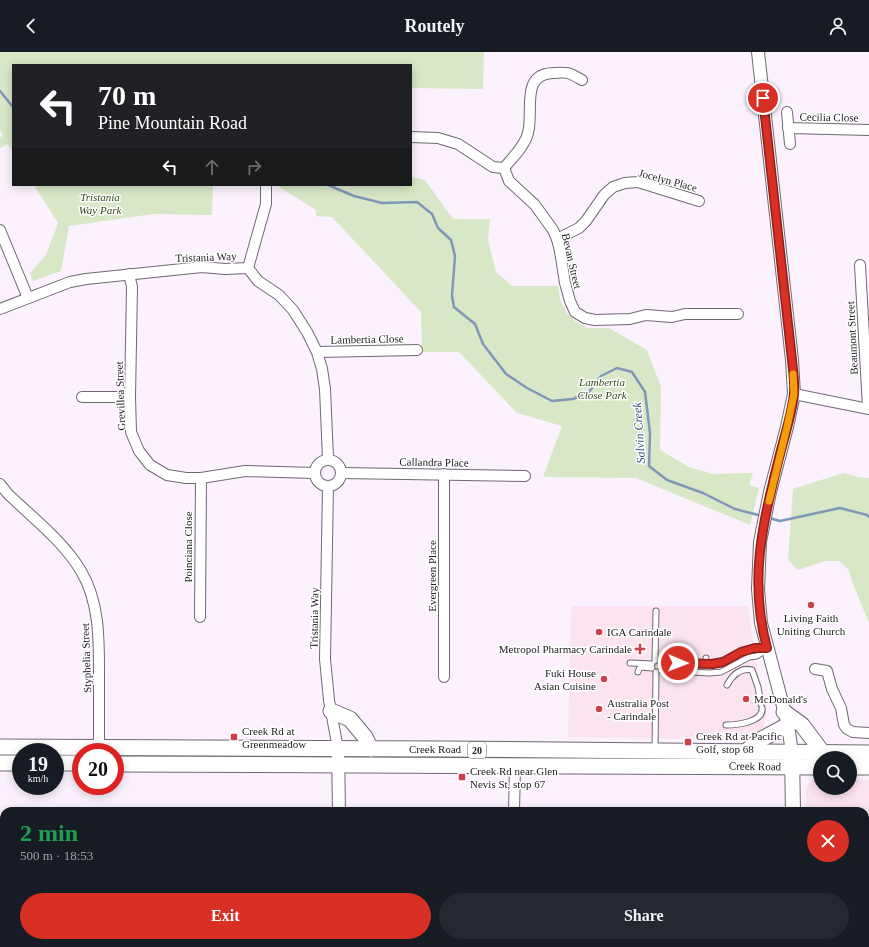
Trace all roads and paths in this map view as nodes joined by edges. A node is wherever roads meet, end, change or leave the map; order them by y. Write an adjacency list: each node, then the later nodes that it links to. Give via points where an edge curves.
1 (758, 52): 21 (street)
2 (582, 80): 8 (street, via 569,72 546,73 536,79 531,88 528,133 522,146)
3 (787, 112): 4 (street, Cecilia Close)
4 (788, 128): 5 (street, Cecilia Close); 7 (street, Cecilia Close)
5 (869, 130)
6 (412, 137): 8 (street, via 438,138 458,144 493,168)
7 (790, 144)
8 (504, 168): 12 (street, Bevan Street, via 509,181 535,205)
9 (266, 186): 14 (street, via 266,204)
10 (699, 201): 12 (street, Jocelyn Place, via 638,182 625,182 613,187 604,195 579,228)
11 (0, 230): 16 (street)
12 (557, 239): 18 (street, Bevan Street, via 570,301 575,312 585,318 602,320 630,319 646,315 672,317 685,314)
13 (860, 265): 24 (street, Beaumont Street)
14 (248, 268): 15 (street, Tristania Way, via 202,266); 20 (street, Tristania Way, via 258,281 279,295 293,310 308,332)
15 (129, 274): 16 (street, Tristania Way, via 70,282); 23 (street, Grevillea Street, via 132,288)
16 (28, 298): 17 (street, Tristania Way)
17 (0, 309)
18 (738, 314)
19 (416, 350): 20 (street, Lambertia Close)
20 (317, 352): 25 (street, Tristania Way, via 325,390)
21 (794, 394): 24 (street); 35 (street, via 760,542 758,600)
22 (82, 397): 23 (street)
23 (130, 397): 30 (street, Grevillea Street, via 131,432 139,451 150,465 167,475)
24 (869, 409)
25 (328, 459): 26 (street, via 318,463); 27 (street, via 338,463)
26 (315, 473): 30 (street, Grevillea Street, via 245,471); 32 (street, via 319,482)
27 (342, 473): 28 (street, Callandra Place); 32 (street, via 337,482)
28 (444, 474): 29 (street, Callandra Place); 46 (street, Evergreen Place)
29 (525, 476)
30 (201, 478): 34 (street, Poinciana Close)
31 (0, 484): 52 (street, Styphelia Street, via 65,550 89,587 99,637)
32 (328, 486): 48 (street, Tristania Way, via 326,659)
33 (656, 611): 42 (lane)
34 (200, 617)
35 (767, 648): 41 (lane, via 755,648 723,662); 44 (lane, via 756,656 749,657 721,672); 49 (street)
36 (678, 657): 40 (lane)
37 (706, 658): 41 (lane)
38 (630, 663): 42 (lane)
39 (661, 663): 40 (lane)
40 (678, 663): 41 (lane)
41 (706, 664)
42 (654, 666): 45 (lane, via 641,667); 59 (lane)
43 (815, 669): 51 (street, via 827,671 847,729)
44 (661, 670)
45 (638, 672)
46 (444, 677)
47 (727, 685): 50 (lane, via 740,671 752,670 762,711 758,717 736,725)
48 (331, 711): 56 (street, Tristania Way); 57 (main road, via 350,719)
49 (786, 719): 58 (main road, via 802,725); 60 (main road); 63 (street)
50 (726, 725)
51 (869, 733)
52 (100, 743)
53 (0, 747): 54 (main road, Creek Road / 20)
54 (72, 747)
55 (124, 747): 56 (main road, Creek Road / 20)
56 (338, 749): 57 (main road, Creek Road / 20); 68 (street)
57 (371, 749): 59 (main road, Creek Road / 20)
58 (817, 751)
59 (655, 752): 60 (main road, Creek Road / 20)
60 (745, 752): 63 (main road, Creek Road / 20)
61 (869, 753): 62 (main road, Creek Road / 20)
62 (857, 755)
63 (792, 760): 64 (main road, Creek Road / 20); 69 (main road, Creek Road / 20); 74 (main road)
64 (813, 760)
65 (0, 763): 66 (main road)
66 (12, 763)
67 (124, 764): 68 (main road, Creek Road / 20)
68 (339, 764): 69 (main road, Creek Road / 20); 72 (street)
69 (515, 765): 73 (street)
70 (857, 767): 71 (main road)
71 (869, 767)
72 (339, 807)
73 (514, 807)
74 (793, 807)

